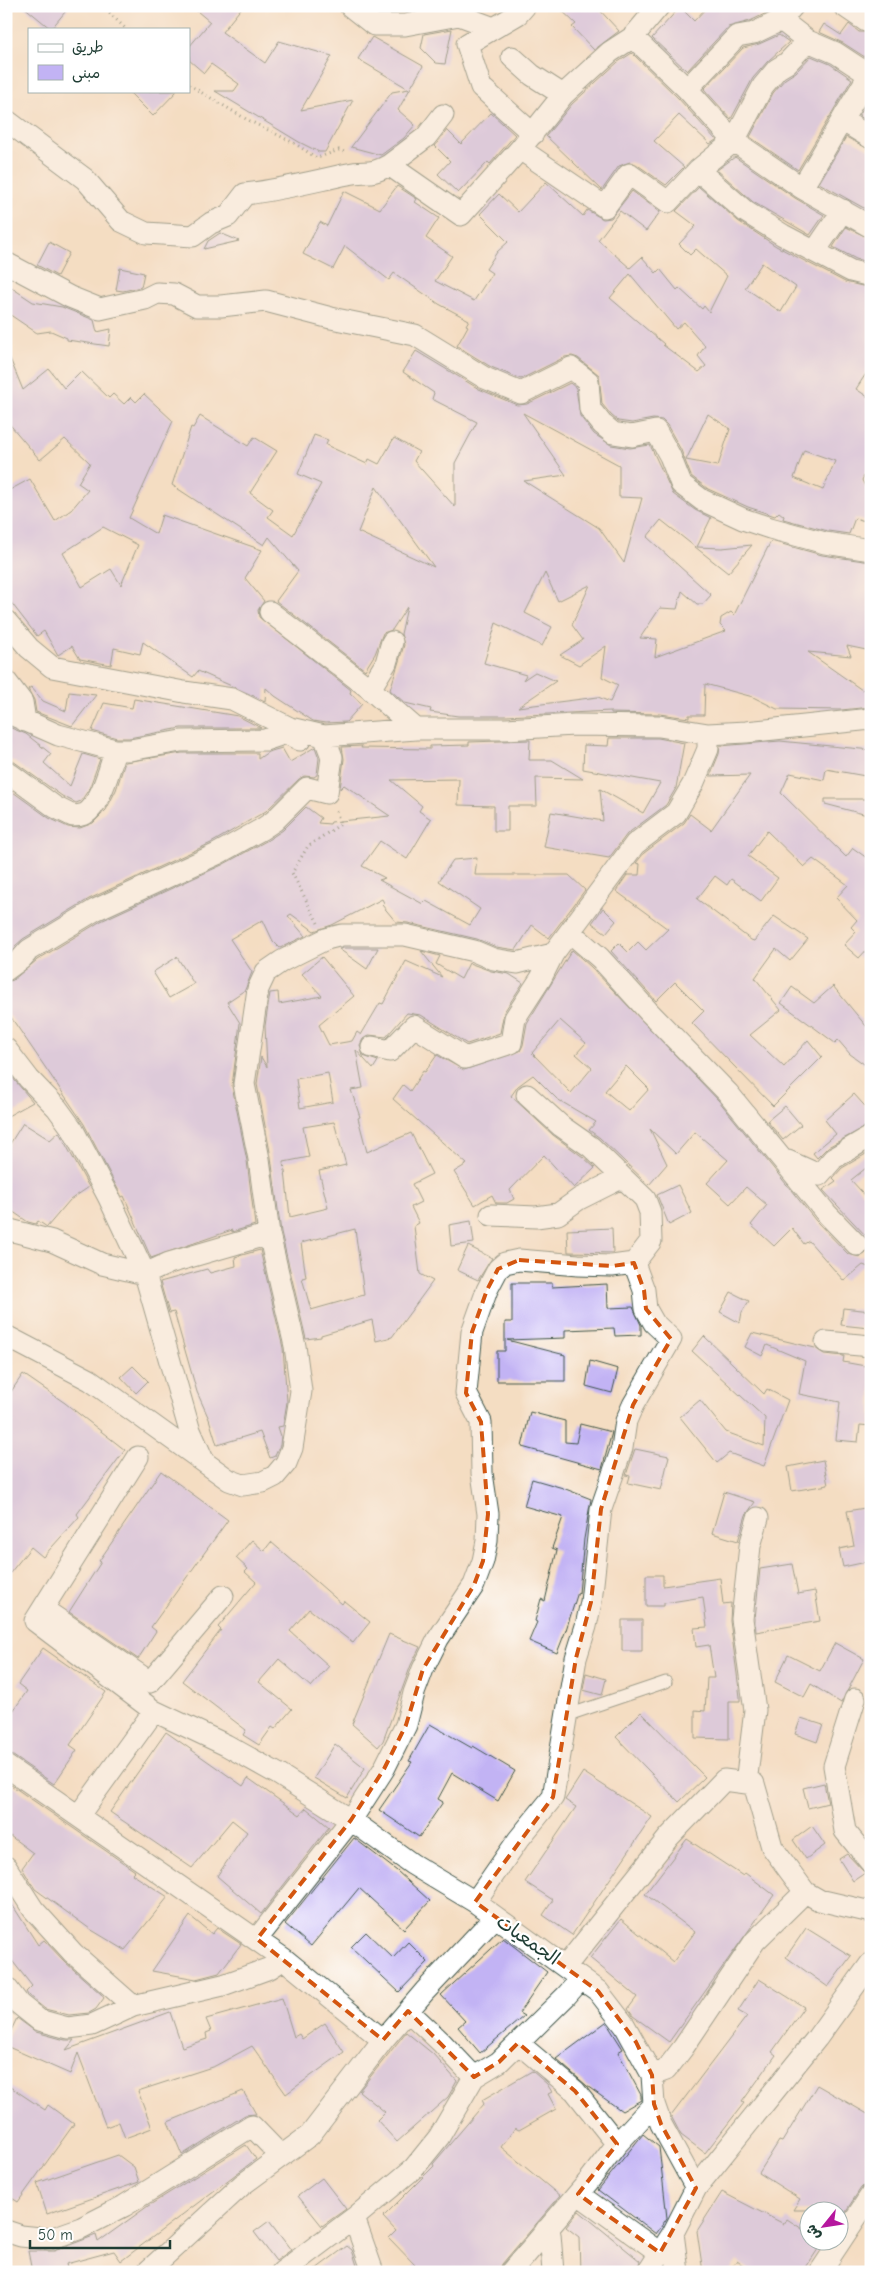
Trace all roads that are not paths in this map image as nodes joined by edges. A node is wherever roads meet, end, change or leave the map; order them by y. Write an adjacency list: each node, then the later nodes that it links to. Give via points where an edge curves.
1 (350, 6): 9 (street, via 374,25 405,25 459,14)
2 (525, 6): 9 (street)
3 (659, 6): 10 (street)
4 (830, 6): 5 (street, via 834,10)
5 (838, 6)
6 (844, 6): 8 (street, via 866,20)
7 (787, 13): 11 (street); 14 (street, via 754,33 738,36)
8 (871, 13)
9 (494, 28): 21 (street, via 467,44 481,87)
10 (633, 37): 14 (street); 15 (street, via 610,52)
11 (808, 40): 13 (street, via 836,53); 20 (street, via 763,86)
12 (512, 57): 15 (street)
13 (870, 76): 18 (street)
14 (687, 90): 20 (street)
15 (563, 95): 21 (street)
16 (443, 116): 22 (street, via 426,137)
17 (6, 120): 22 (street, via 85,179 121,221 146,233 193,236 210,222 228,216 245,194 352,173 371,174)
18 (842, 120): 19 (street); 24 (street)
19 (871, 138)
20 (734, 141): 23 (street); 24 (street)
21 (526, 142): 22 (street, via 461,216); 23 (street, via 605,206 629,174 668,202)
22 (389, 165)
23 (698, 170): 27 (street, via 746,212)
24 (802, 188): 25 (street)
25 (843, 210): 26 (street); 27 (street)
26 (871, 226)
27 (815, 252): 29 (street, via 851,271)
28 (6, 263): 30 (street, via 100,310 145,299 157,292 174,294 197,306 266,301 415,335 485,378 521,393 571,368 588,381 590,409 602,424 613,433 632,436 656,431 681,484 702,500 770,528 825,543)
29 (871, 276)
30 (871, 550)
31 (270, 612): 37 (street)
32 (6, 621): 35 (street, via 29,648)
33 (392, 642): 37 (street, via 386,663)
34 (6, 643): 35 (street, via 31,668 45,671)
35 (52, 667): 42 (street, via 232,699 290,728)
36 (6, 681): 38 (street, via 22,702)
37 (370, 689): 40 (street)
38 (16, 717): 43 (street, via 58,735)
39 (871, 719): 41 (street)
40 (416, 729): 41 (street, via 609,725 659,726); 42 (street)
41 (708, 734): 45 (street, via 708,749 676,813 635,844)
42 (324, 736): 43 (street, via 308,745 286,733 265,740 181,741); 47 (street, via 332,757 327,793 306,788 274,822 217,854 95,910 29,950)
43 (115, 750): 44 (street, via 99,797 85,814 74,816 55,807)
44 (6, 770)
45 (570, 932): 46 (street); 52 (street, via 600,958 728,1093)
46 (553, 954): 48 (street, via 542,978 515,1018 511,1043 465,1058 414,1026 390,1051); 56 (street, via 517,963 406,935 342,936 326,939 266,972 258,989 244,1084)
47 (6, 970)
48 (372, 1047)
49 (6, 1049): 59 (street, via 73,1130)
50 (527, 1095): 53 (street, via 561,1126 591,1147)
51 (871, 1136): 52 (street, via 834,1158 820,1175)
52 (783, 1159): 57 (street, via 826,1213)
53 (621, 1178): 54 (street, via 579,1199 558,1214 536,1217); 58 (street, via 645,1198 650,1212 651,1241)
54 (491, 1215)
55 (6, 1229): 59 (street, via 52,1242 102,1264)
56 (269, 1234): 59 (street, via 169,1263); 64 (street, via 295,1346 301,1391 292,1448 286,1463 275,1476 263,1482 244,1485 229,1480)
57 (857, 1245)
58 (634, 1263): 71 (street, via 644,1290 646,1309 654,1324 670,1339 630,1413 601,1509 591,1602); 75 (street, via 578,1266 519,1260 505,1263 498,1269 487,1290 472,1332 466,1393 481,1422 482,1473 488,1514 483,1561 474,1585 438,1639 423,1669 399,1741)
59 (145, 1274): 64 (street, via 189,1428)
60 (6, 1336): 64 (street, via 90,1380)
61 (826, 1342): 62 (street)
62 (871, 1346)
63 (138, 1457): 67 (street)
64 (204, 1462)
65 (758, 1518): 73 (street, via 750,1546 742,1619 755,1710)
66 (222, 1596): 67 (street, via 150,1682)
67 (42, 1609): 70 (street, الجمعيات, via 35,1621)
68 (666, 1682): 71 (lane)
69 (855, 1699): 76 (street, via 834,1766 845,1831)
70 (154, 1711): 74 (street); 75 (street, الجمعيات, via 226,1745)
71 (565, 1716): 79 (street, via 553,1797)
72 (6, 1766): 74 (street)
73 (746, 1783): 78 (street, via 754,1784 772,1847); 85 (street, via 724,1780 669,1837)
74 (78, 1815): 82 (street)
75 (350, 1820): 79 (street, الجمعيات, via 412,1864); 82 (street)
76 (871, 1863)
77 (6, 1867): 87 (street, via 32,1909 74,1953)
78 (806, 1892): 80 (street, via 819,1900); 91 (street, via 756,1940 666,2070)
79 (475, 1902): 81 (street, الجمعيات)
80 (871, 1912)
81 (495, 1917): 85 (street, الجمعيات); 88 (street)
82 (257, 1939): 83 (street)
83 (284, 1958): 87 (street, via 270,1968 223,1984); 89 (street)
84 (871, 1963): 96 (street, via 817,2038)
85 (573, 1973): 90 (street, via 566,1996); 91 (street, الجمعيات, via 598,1991 610,2006 636,2042)
86 (6, 1987): 87 (street, via 19,2004 39,2020 68,2028 92,2025)
87 (133, 2006)
88 (408, 2011): 89 (street); 92 (street)
89 (383, 2040): 95 (street, via 310,2135)
90 (518, 2043): 92 (street, via 499,2062); 94 (street, via 575,2091)
91 (652, 2074): 93 (street)
92 (474, 2077): 99 (street, via 439,2137 414,2168)
93 (654, 2104): 94 (street); 96 (street, via 661,2124)
94 (617, 2144): 97 (street)
95 (281, 2156): 101 (street, via 252,2126 124,2206 81,2228 50,2239); 104 (street, via 242,2185)
96 (696, 2188): 102 (street)
97 (578, 2194): 100 (street); 103 (street)
98 (871, 2194): 111 (street)
99 (354, 2218): 105 (street); 106 (street)
100 (546, 2230): 107 (street); 108 (street, via 550,2234)
101 (6, 2231)
102 (673, 2233): 103 (street); 110 (street)
103 (660, 2253): 109 (street)
104 (147, 2272)
105 (282, 2272)
106 (373, 2272)
107 (511, 2272)
108 (553, 2272)
109 (648, 2272)
110 (678, 2272)
111 (820, 2272)

